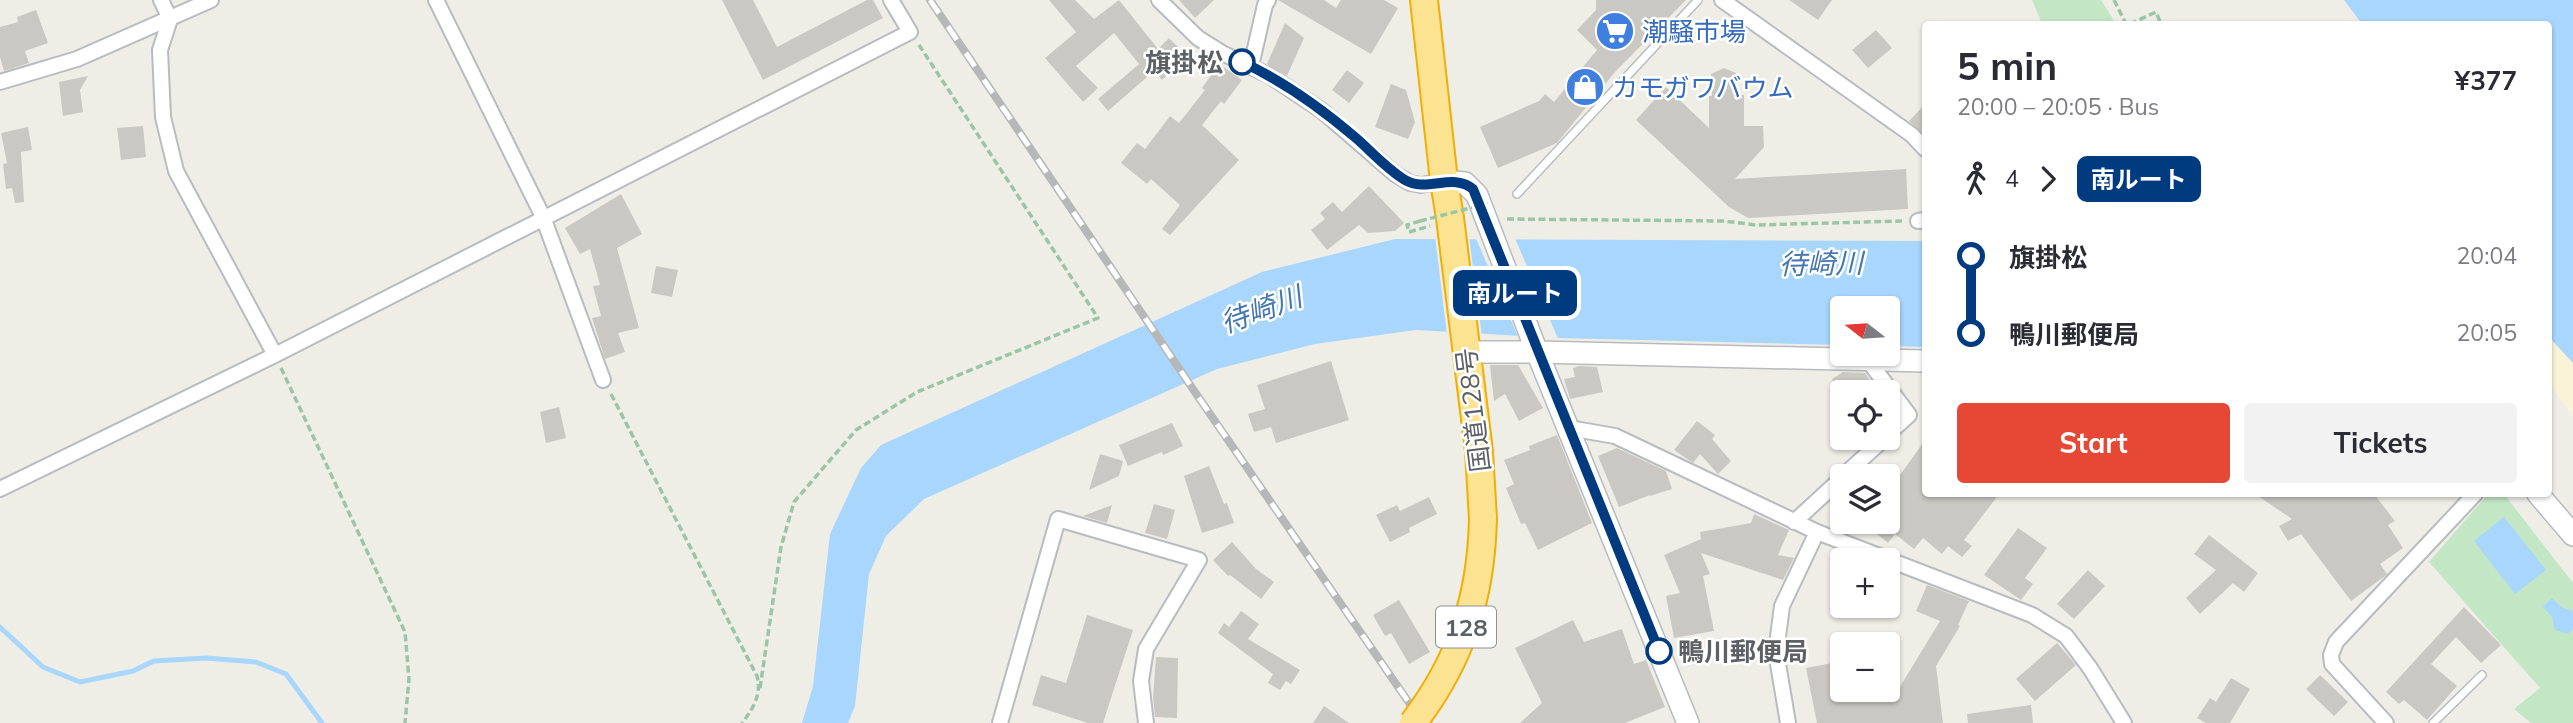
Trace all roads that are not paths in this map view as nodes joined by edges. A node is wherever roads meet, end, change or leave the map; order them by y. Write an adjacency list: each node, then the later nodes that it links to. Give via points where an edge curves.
1 (161, 0): 10 (street)
2 (211, 0): 10 (street)
3 (436, 0): 16 (street)
4 (891, 0): 16 (street, via 910,32)
5 (1159, 0): 11 (street, via 1198,38)
6 (1268, 0): 11 (street)
7 (1424, 0): 14 (highway, 国道128号 / 128)
8 (1698, 0): 15 (lane)
9 (1722, 0): 13 (street)
10 (170, 19): 12 (street, via 76,59); 19 (street, via 160,50 163,117 176,171)
11 (1251, 66): 14 (street, via 1321,110 1410,183)
12 (0, 82)
13 (1922, 146)
14 (1444, 181): 17 (main road, via 1465,183 1493,213); 18 (highway, 国道128号 / 128)
15 (1517, 194)
16 (543, 217): 19 (street); 23 (street)
17 (1534, 342): 18 (main road); 20 (main road); 26 (main road)
18 (1465, 345): 40 (highway, 国道128号 / 128, bridge, via 1483,519 1477,584 1465,632 1445,676)
19 (275, 355): 30 (street)
20 (1830, 357)
21 (1900, 360): 22 (main road)
22 (1922, 361)
23 (603, 380)
24 (1900, 403): 25 (street, via 1909,415)
25 (1900, 423)
26 (1569, 428): 33 (street, via 1615,436); 37 (main road)
27 (1871, 450): 28 (street)
28 (1856, 464)
29 (1830, 488): 33 (street)
30 (0, 489)
31 (2472, 497): 43 (street, via 2336,642 2331,654 2332,664)
32 (2541, 497): 35 (main road)
33 (1794, 522): 34 (street)
34 (1817, 532): 41 (street, via 1783,606 1776,652); 42 (street, via 2032,615 2066,636)
35 (2573, 535)
36 (2482, 675): 44 (lane)
37 (1683, 721)
38 (1000, 723): 39 (street, via 1058,519 1199,560 1146,649 1142,681)
39 (1146, 723)
40 (1413, 723)
41 (1787, 723)
42 (2124, 723)
43 (2386, 723)
44 (2433, 723)

